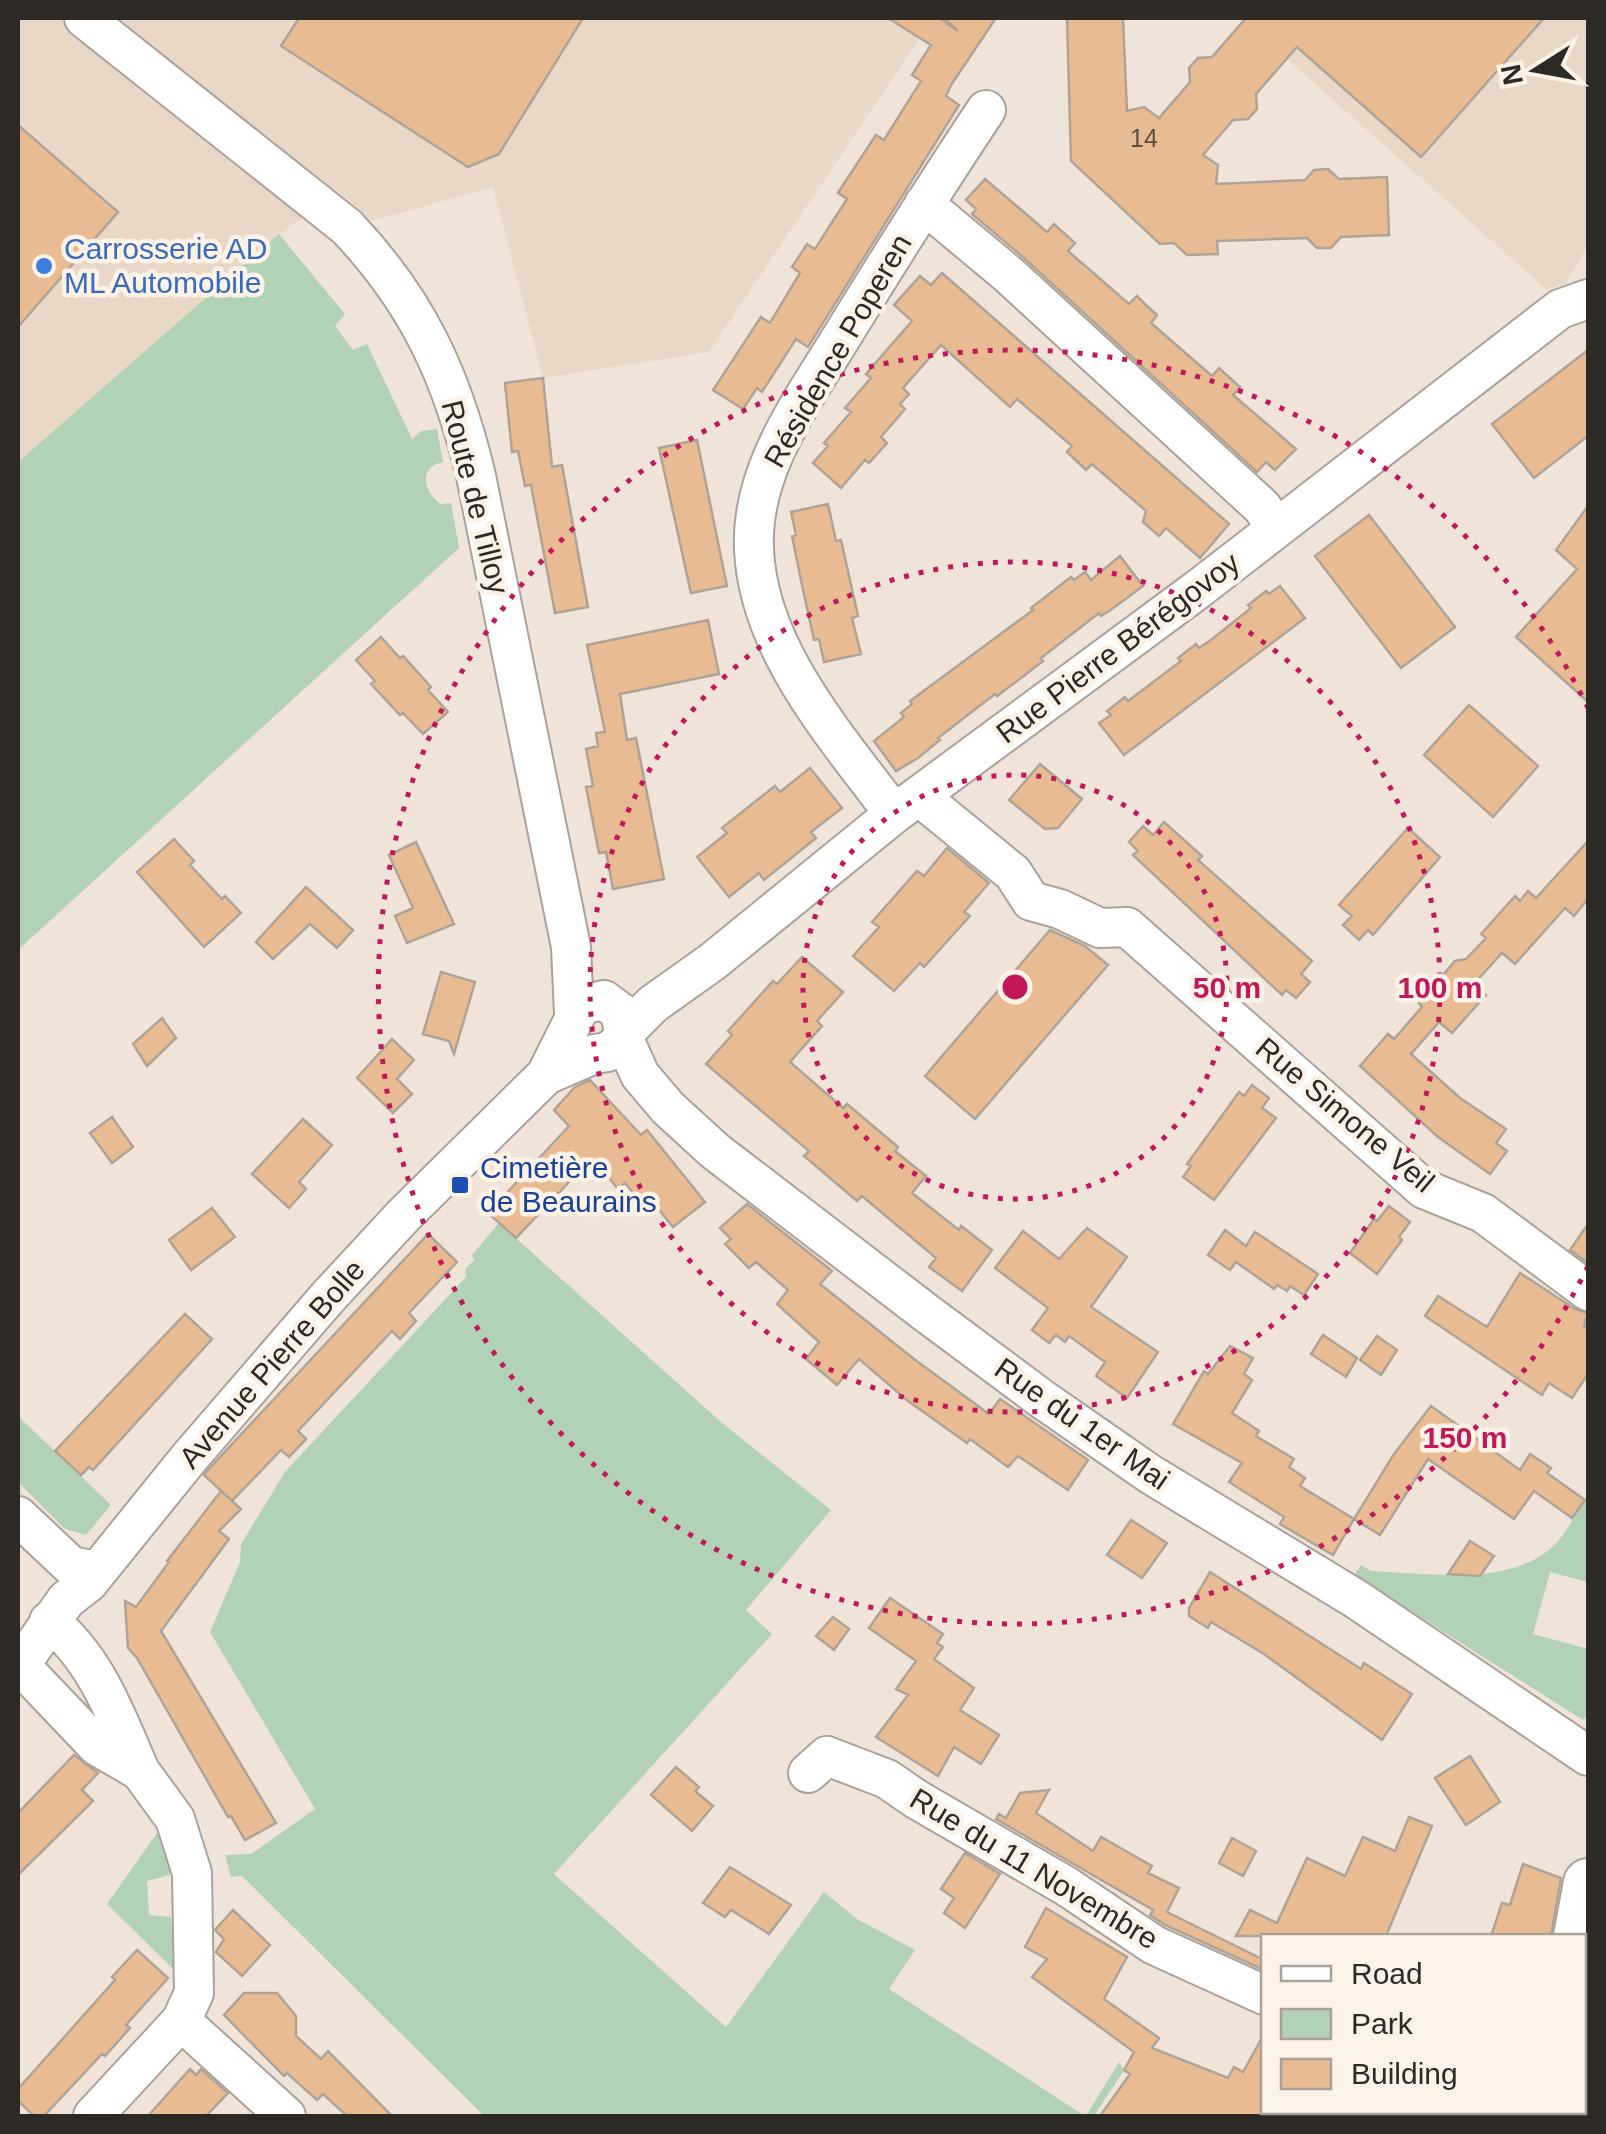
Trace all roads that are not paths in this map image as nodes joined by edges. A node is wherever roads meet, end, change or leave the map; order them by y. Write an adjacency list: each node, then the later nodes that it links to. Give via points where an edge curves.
1 (84, 18): 7 (street, Route de Tilloy, via 346,227 427,332 476,476 571,947)
2 (986, 110): 3 (street, Résidence Poperen)
3 (924, 204): 5 (street, via 1262,507); 6 (street, Résidence Poperen, via 774,453 760,492 753,548 772,627 793,671)
4 (1588, 299): 5 (street, Rue Pierre Bérégovoy, via 1560,309)
5 (1276, 528): 6 (street, Rue Pierre Bérégovoy)
6 (907, 806): 7 (street, Rue Pierre Bérégovoy, via 712,962 652,1004); 8 (street, Rue Simone Veil, via 1014,873 1031,901 1100,928 1127,927 1424,1189 1483,1213)
7 (600, 1024): 10 (street, Avenue Pierre Bolle, via 328,1297); 13 (street, Rue du 1er Mai, via 668,1108 715,1152 939,1323 1150,1474 1356,1599)
8 (1588, 1291)
9 (18, 1516): 10 (street)
10 (92, 1577): 11 (street, Avenue Pierre Bolle)
11 (58, 1629): 12 (street, Avenue Pierre Bolle); 14 (street, via 110,1700)
12 (22, 1679): 14 (street, via 97,1746)
13 (1588, 1756)
14 (140, 1770): 17 (street, via 176,1819 192,1873 194,1994)
15 (808, 1773): 16 (street, Rue du 11 Novembre, via 827,1756 887,1778 1154,1945)
16 (1261, 1994)
17 (181, 2021): 18 (street); 19 (street)
18 (93, 2116)
19 (286, 2116)

